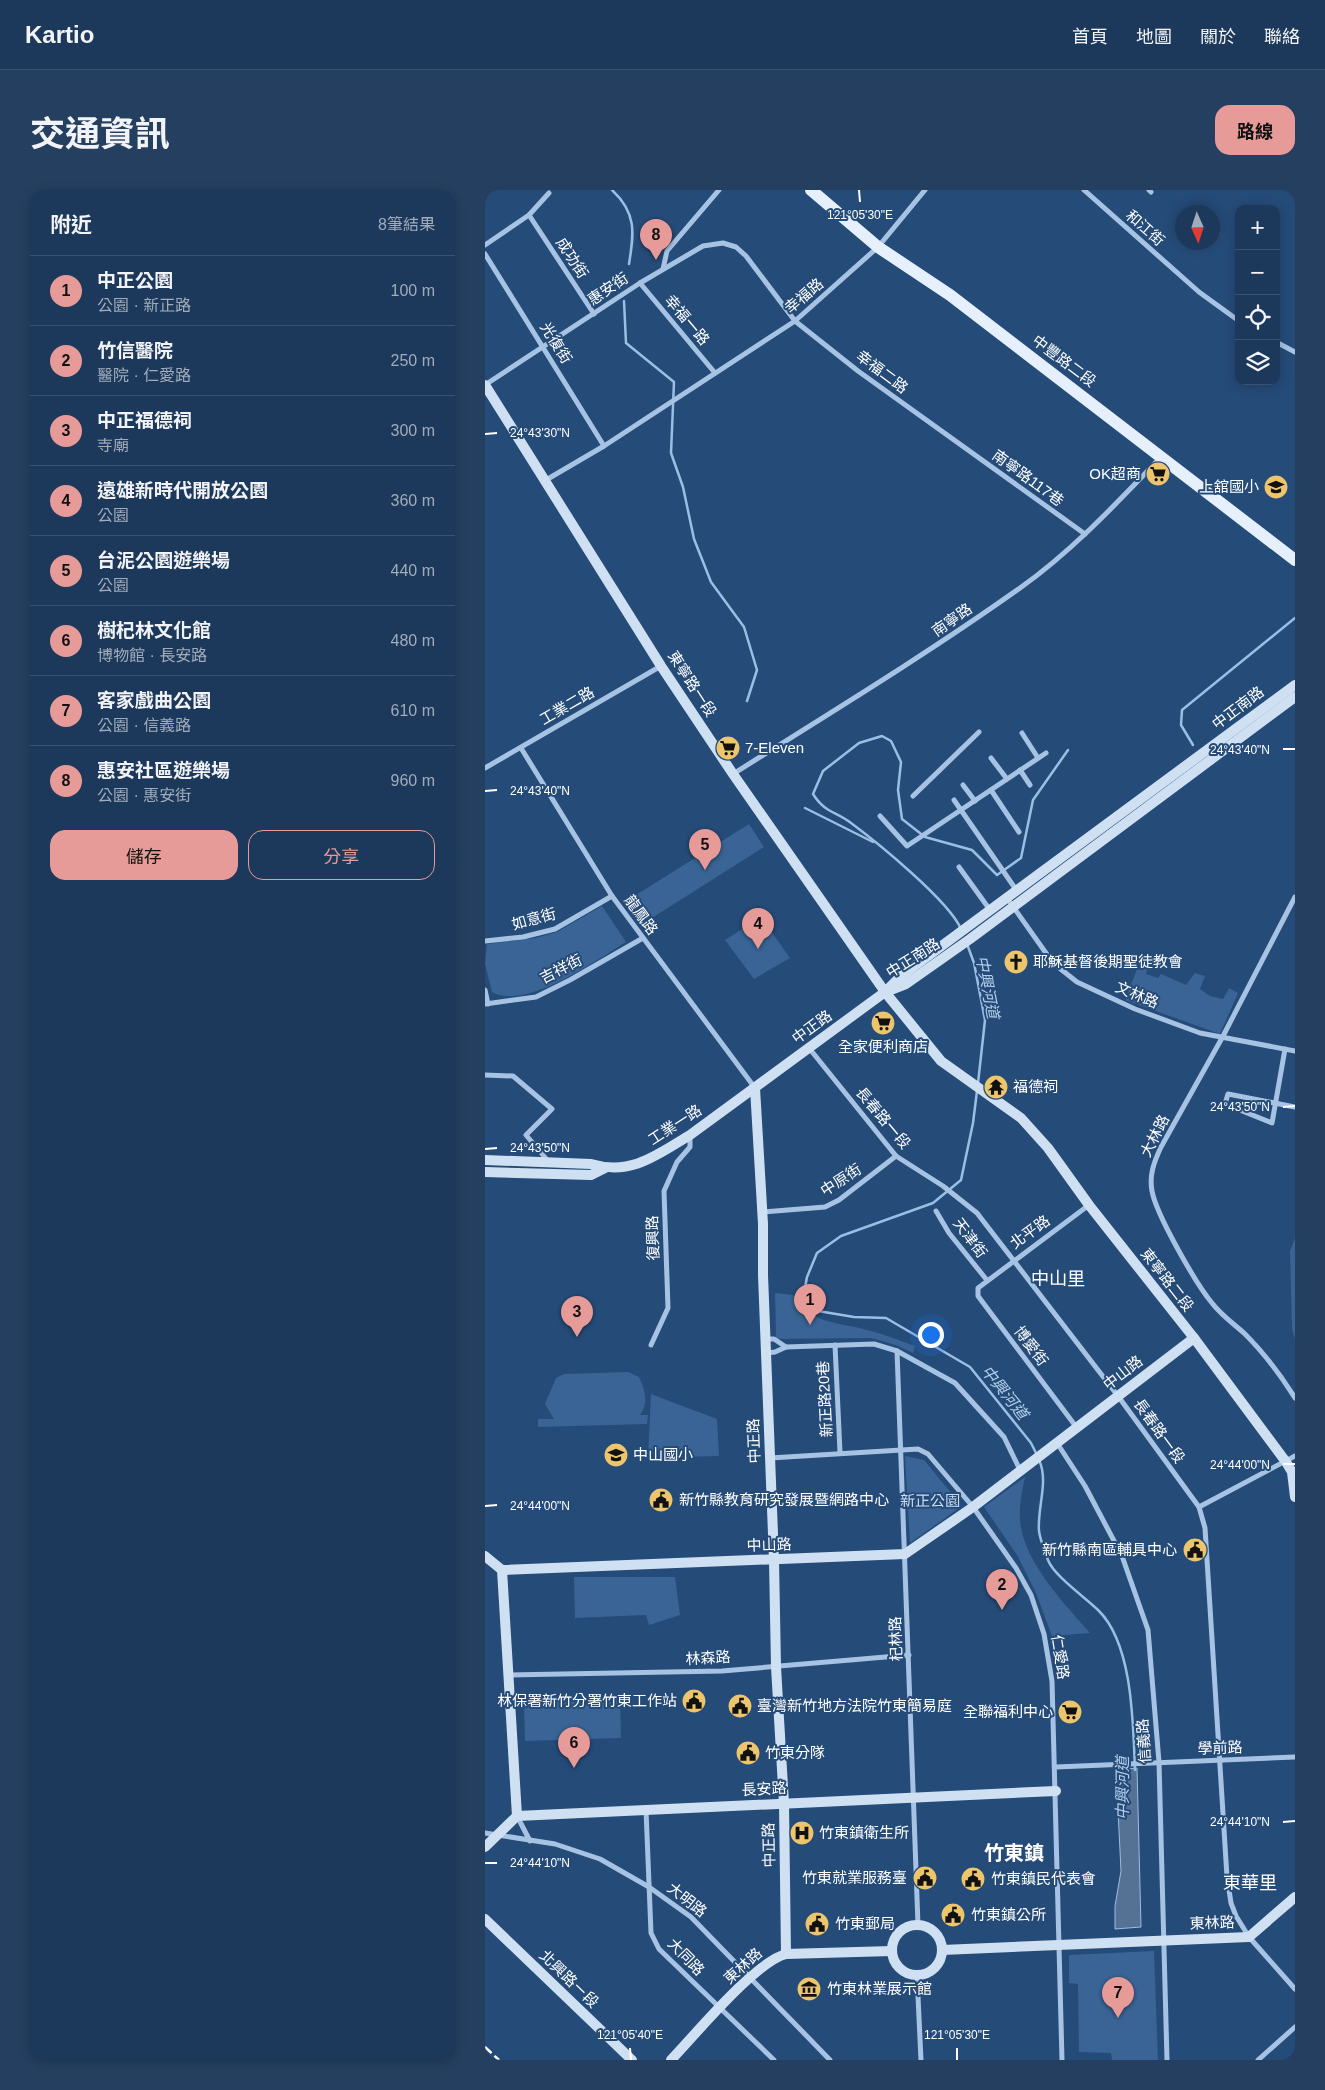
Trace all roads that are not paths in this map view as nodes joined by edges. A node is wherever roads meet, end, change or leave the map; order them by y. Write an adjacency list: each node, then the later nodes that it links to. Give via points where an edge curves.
1 (719, 190): 10 (street, via 667,251)
2 (811, 190): 8 (main road, 中豐路二段)
3 (925, 190): 8 (street, 幸福路)
4 (1084, 190): 13 (street, 和江街, via 1199,292)
5 (549, 193): 6 (street)
6 (529, 215): 7 (street); 12 (street, 成功街)
7 (485, 245)
8 (878, 247): 14 (street, 幸福路); 22 (main road, 中豐路二段, via 950,295)
9 (485, 254): 16 (street, 光復街)
10 (663, 269): 11 (street, 惠安街); 14 (street, 惠安街, via 703,246 723,243 736,247)
11 (640, 283): 12 (street, 惠安街); 18 (street, 幸福一路)
12 (594, 314): 16 (street, 惠安街)
13 (1235, 317)
14 (795, 321): 18 (street, 幸福路); 20 (street, 幸福二路)
15 (1280, 344): 17 (street)
16 (544, 347): 19 (street, 惠安街); 21 (street, 光復街)
17 (1295, 352)
18 (715, 374): 21 (street, 幸福路)
19 (485, 385): 23 (street, 東寧路一段)
20 (956, 442): 24 (street, 南寧路117巷)
21 (604, 446): 23 (street)
22 (1161, 456): 24 (street, 南寧路); 25 (main road, 中豐路二段)
23 (547, 480): 26 (street, 東寧路一段)
24 (1085, 534): 37 (street, 南寧路, via 1021,588 932,649)
25 (1295, 560)
26 (661, 666): 31 (street, 工業二路); 37 (street, 東寧路一段)
27 (1295, 685): 49 (street, 中正南路)
28 (1295, 697): 52 (street, 中正南路)
29 (979, 732): 42 (street)
30 (1021, 733): 34 (street)
31 (521, 748): 35 (street, 工業二路); 50 (street, 龍鳳路)
32 (1046, 753): 34 (street)
33 (991, 758): 38 (street)
34 (1038, 758): 36 (street)
35 (485, 768)
36 (1020, 770): 38 (street); 40 (street)
37 (733, 774): 57 (street, 東寧路一段)
38 (1007, 779): 41 (street)
39 (963, 785): 44 (street)
40 (1030, 785)
41 (991, 790): 44 (street); 47 (street)
42 (913, 796)
43 (954, 800): 45 (street)
44 (975, 801): 45 (street)
45 (961, 810): 46 (street, via 907,846); 49 (street)
46 (880, 816)
47 (1019, 832)
48 (959, 867): 53 (street)
49 (1017, 891): 52 (street, 中正南路)
50 (612, 896): 54 (street, 龍鳳路); 55 (street, 如意街, via 555,929)
51 (1295, 897): 59 (street, 大林路)
52 (1010, 902): 53 (street, 中正南路); 57 (street, 中正南路, via 966,942 906,984); 59 (street, 文林路, via 1053,963 1077,982 1150,1016)
53 (990, 911): 57 (street, 中正南路, via 901,976)
54 (643, 938): 58 (street, 吉祥街, via 536,997); 64 (street, 龍鳳路)
55 (485, 941)
56 (485, 990): 58 (street)
57 (885, 992): 60 (street, 中正路); 73 (street, 東寧路二段, via 941,1061 1021,1118 1048,1148)
58 (487, 1004)
59 (1222, 1038): 61 (street, 文林路); 86 (street, 大林路, via 1152,1165 1152,1193 1175,1242 1211,1302 1273,1363)
60 (809, 1048): 64 (street, 中正路); 68 (street, 長春路一段)
61 (1285, 1049): 62 (street, 文林路); 65 (street)
62 (1295, 1051)
63 (485, 1075): 70 (street, via 513,1076 551,1109 526,1135)
64 (755, 1088): 67 (street, 工業一路); 75 (street, 中正路)
65 (1276, 1103): 65 (street, via 1272,1123 1225,1104 1228,1094); 66 (street)
66 (1295, 1107)
67 (691, 1135): 71 (street, 工業一路, via 643,1164); 80 (street, 復興路, via 690,1147 677,1162 664,1191 668,1308)
68 (896, 1156): 75 (street, 中原街, via 825,1207); 76 (street, 長春路一段, via 943,1186 977,1213)
69 (485, 1160): 70 (street, 工業一路)
70 (549, 1162): 71 (street, 工業一路)
71 (605, 1168): 72 (street, 工業一路, via 591,1175)
72 (485, 1172)
73 (1089, 1205): 76 (street, 北平路); 78 (street, 東寧路二段)
74 (936, 1211): 77 (street, 天津街)
75 (763, 1212): 79 (street, 中正路)
76 (1014, 1259): 77 (street, 北平路); 85 (street, 長春路一段)
77 (986, 1279): 87 (street, 博愛街, via 978,1288 977,1296)
78 (1194, 1338): 85 (street, 中山路); 93 (street, 東寧路二段)
79 (765, 1339): 82 (street, via 774,1339); 84 (street, 中正路)
80 (651, 1345)
81 (835, 1345): 82 (street); 83 (street, via 874,1344); 90 (street, 新正路20巷)
82 (786, 1347): 84 (street)
83 (897, 1351): 89 (street, 杞林路); 94 (street, via 955,1383 1004,1438)
84 (766, 1352): 92 (street, 中正路)
85 (1118, 1396): 87 (street, 中山路); 97 (street, 長春路一段)
86 (1295, 1398)
87 (1077, 1428): 88 (street, 中山路)
88 (1057, 1443): 94 (street, 中山路); 107 (street, 信義路, via 1085,1486 1122,1556 1148,1630)
89 (901, 1448): 90 (street, 仁愛路); 96 (street, 仁愛路, via 918,1448 928,1454); 98 (street, 杞林路)
90 (840, 1452): 92 (street, 仁愛路)
91 (1295, 1456): 93 (street)
92 (769, 1458): 100 (street, 中正路)
93 (1286, 1462): 95 (street, 東寧路二段, via 1292,1472); 97 (street)
94 (1021, 1471): 96 (street)
95 (1295, 1497)
96 (973, 1507): 98 (street); 108 (street, 仁愛路, via 1016,1568 1031,1595 1044,1634 1052,1681)
97 (1199, 1507): 106 (street, 長春路一段, via 1205,1528)
98 (905, 1554): 100 (street, 中山路); 102 (street, 杞林路)
99 (485, 1556): 101 (street)
100 (774, 1560): 101 (street, 中山路); 103 (street, 中正路)
101 (502, 1570): 104 (street)
102 (909, 1655): 103 (street, 林森路); 110 (street, 杞林路)
103 (776, 1666): 104 (street, 林森路, via 674,1673); 111 (street, 中正路)
104 (509, 1675): 113 (street)
105 (1295, 1757): 106 (street, 學前路)
106 (1220, 1760): 107 (street, 學前路); 122 (street, 長春路一段, via 1231,1903)
107 (1159, 1762): 108 (street, 學前路); 123 (street, 信義路)
108 (1056, 1767): 109 (street, 仁愛路)
109 (1056, 1791): 110 (street, 長安路); 124 (street, 仁愛路)
110 (913, 1798): 111 (street, 長安路); 121 (street, 杞林路)
111 (784, 1804): 112 (street, 長安路); 127 (street, 中正路)
112 (646, 1810): 113 (street, 長安路); 118 (street, 大同路)
113 (517, 1816): 115 (street); 116 (street)
114 (485, 1833): 115 (street, 大明路)
115 (495, 1836): 116 (street, 大明路); 117 (street)
116 (530, 1841): 118 (street, 大明路, via 555,1844 600,1859)
117 (485, 1847)
118 (649, 1887): 129 (street, 大明路, via 691,1917); 131 (street, 大同路, via 651,1933 659,1949)
119 (1295, 1897): 122 (street, 東林路)
120 (485, 1919): 133 (street, 北興路ㄧ段)
121 (917, 1925): 125 (street, via 932,1930); 126 (street, via 902,1930 893,1943)
122 (1249, 1937): 123 (street, 東林路); 130 (street, 長春路一段)
123 (1163, 1940): 124 (street, 東林路); 139 (street, 信義路)
124 (1061, 1945): 125 (street); 138 (street, 仁愛路)
125 (942, 1950): 128 (street, via 937,1964 925,1974)
126 (892, 1951): 127 (street, 東林路); 128 (street, via 893,1958 903,1970)
127 (786, 1954): 129 (street, 東林路, via 775,1957)
128 (917, 1975): 137 (street)
129 (751, 1978): 131 (street, 東林路); 136 (street, 大明路)
130 (1295, 1989)
131 (720, 2008): 134 (street, 東林路); 135 (street, 大同路)
132 (1295, 2027): 140 (street)
133 (631, 2060)
134 (671, 2060)
135 (774, 2060)
136 (830, 2060)
137 (921, 2060)
138 (1062, 2060)
139 (1167, 2060)
140 (1258, 2060)

